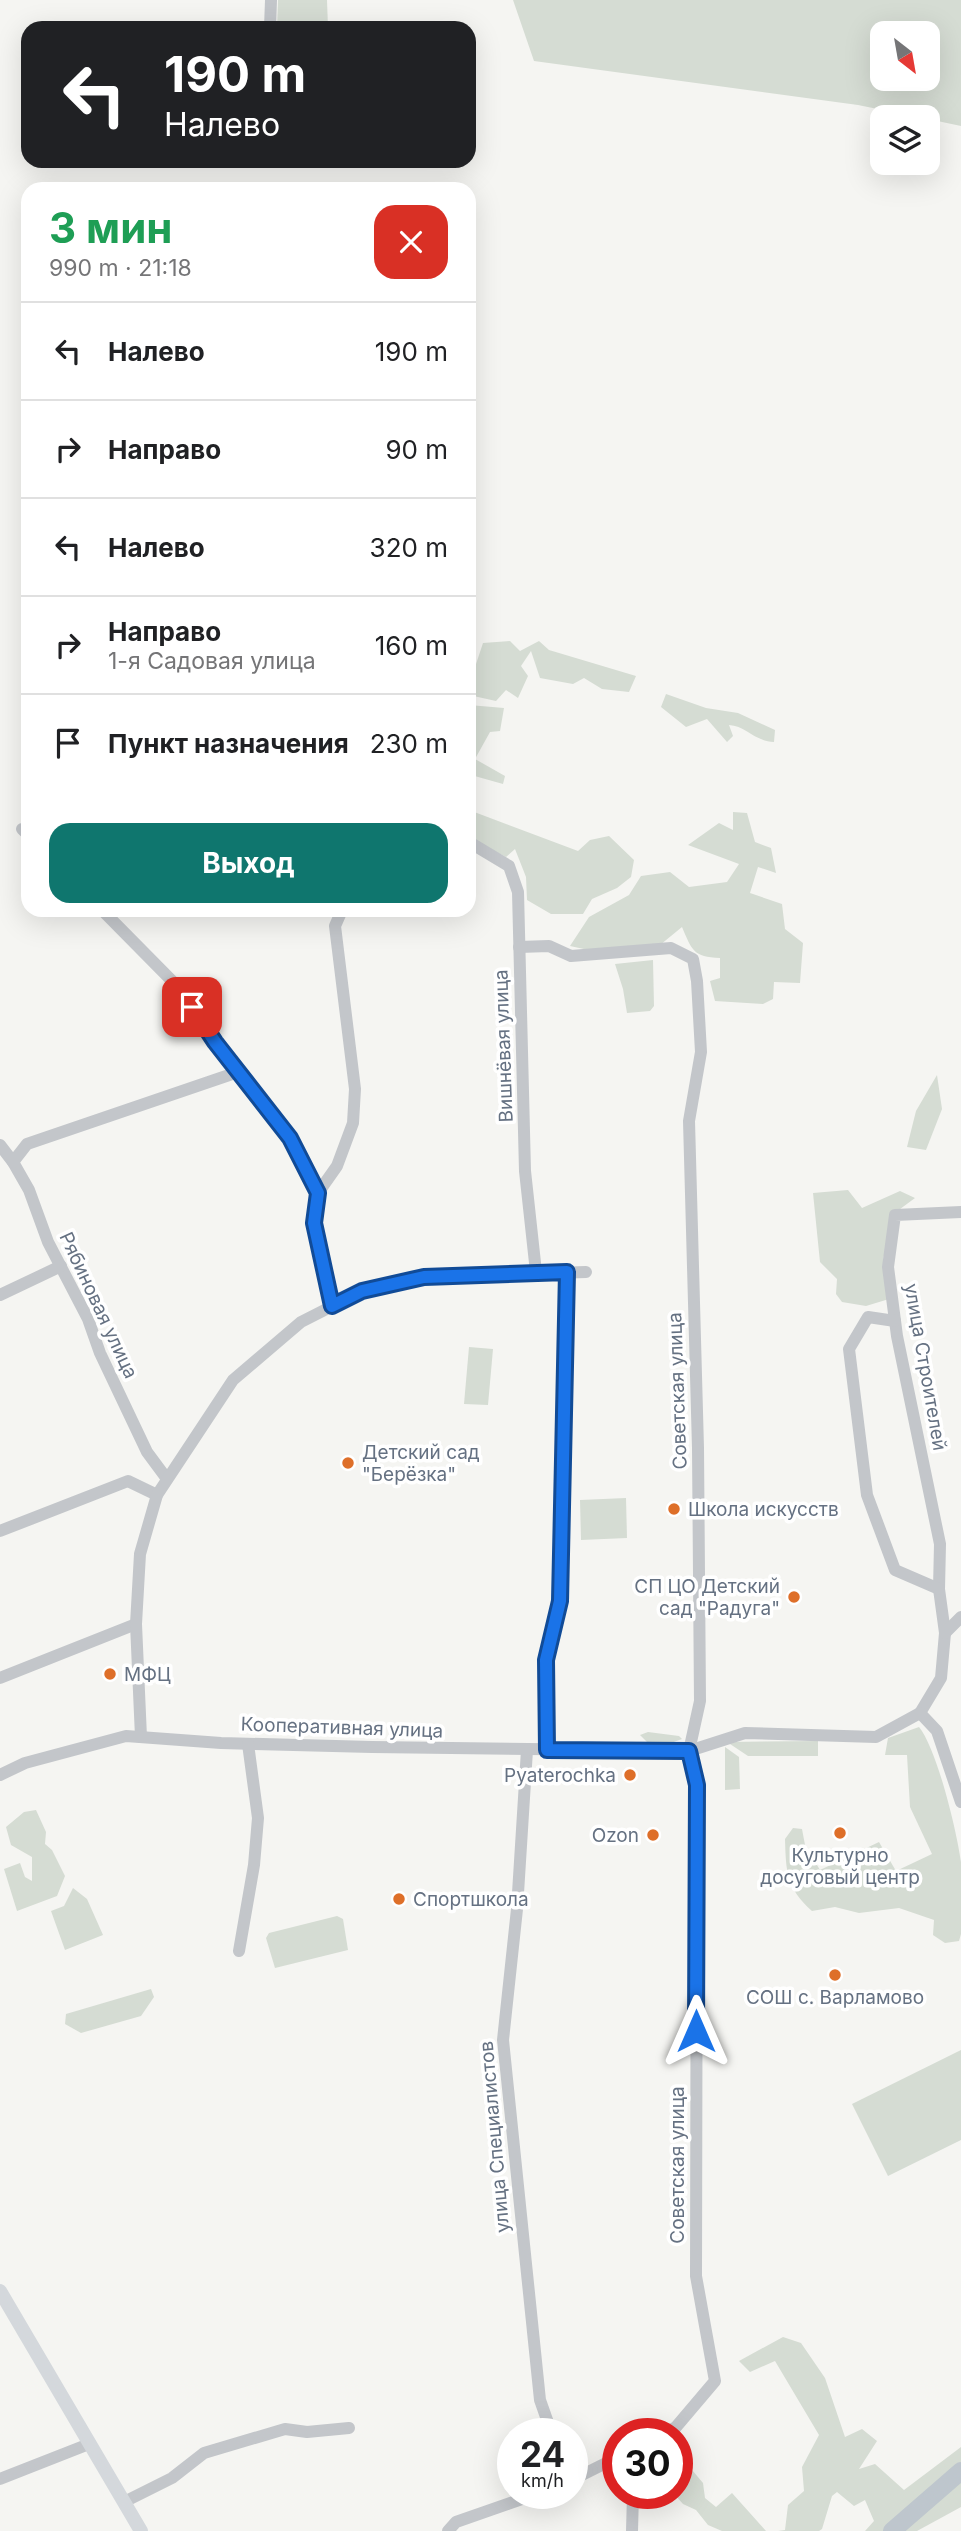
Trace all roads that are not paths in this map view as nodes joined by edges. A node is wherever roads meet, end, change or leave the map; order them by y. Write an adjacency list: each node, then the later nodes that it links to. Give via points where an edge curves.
1 (271, 0): 2 (street)
2 (270, 21)
3 (476, 846): 6 (street, Вишнёвая улица, via 509,866 518,892)
4 (109, 917): 7 (street, via 181,990)
5 (339, 917): 10 (street, via 335,926 355,1089 353,1123 337,1167)
6 (519, 947): 13 (street, Вишнёвая улица, via 525,1171); 32 (street, Советская улица, via 549,946 571,956 671,948 693,959 701,1052 689,1121 700,1701)
7 (239, 1072): 9 (street, via 27,1144); 10 (street, via 290,1138)
8 (0, 1145): 9 (street, Рябиновая улица)
9 (13, 1162): 12 (street, Рябиновая улица)
10 (318, 1193): 17 (street, via 314,1223)
11 (961, 1212): 18 (street, улица Строителей, via 895,1215 888,1267)
12 (61, 1266): 16 (street); 19 (street, Рябиновая улица, via 147,1452)
13 (536, 1272): 14 (street); 17 (street, via 424,1277 362,1291)
14 (567, 1272): 15 (street); 31 (street, via 560,1601 546,1660)
15 (586, 1272)
16 (0, 1295)
17 (332, 1306): 19 (street, via 302,1322 233,1380)
18 (895, 1321): 22 (street, улица Строителей, via 940,1544); 22 (street, via 868,1317 849,1349 867,1495 894,1570)
19 (167, 1479): 20 (street)
20 (157, 1495): 21 (street, via 128,1481); 24 (street, via 140,1554)
21 (0, 1531)
22 (939, 1590): 25 (street, улица Строителей)
23 (961, 1617): 25 (street)
24 (136, 1624): 26 (street); 28 (street)
25 (945, 1633): 27 (street, улица Строителей, via 940,1678)
26 (0, 1678)
27 (920, 1713): 32 (street, Кооперативная улица, via 876,1737 744,1733); 34 (street, via 937,1731)
28 (141, 1737): 29 (street, Кооперативная улица); 33 (street, Кооперативная улица, via 126,1735 25,1763)
29 (248, 1744): 30 (street, Кооперативная улица); 35 (street, via 258,1818)
30 (527, 1750): 31 (street, Кооперативная улица); 37 (street, улица Специалистов, via 503,2040 540,2400)
31 (547, 1750): 32 (street, Кооперативная улица)
32 (689, 1751): 38 (street, Советская улица, via 697,1785 696,2276 715,2381)
33 (0, 1775)
34 (961, 1802)
35 (239, 1951)
36 (0, 2291): 40 (main road)
37 (546, 2418)
38 (684, 2418)
39 (349, 2428): 42 (street, via 285,2429 205,2453 172,2478)
40 (89, 2444): 41 (street); 42 (main road)
41 (0, 2479)
42 (124, 2502): 45 (main road)
43 (497, 2508): 46 (street, via 456,2522)
44 (633, 2509): 47 (street)
45 (141, 2531)
46 (448, 2531)
47 (632, 2531)

